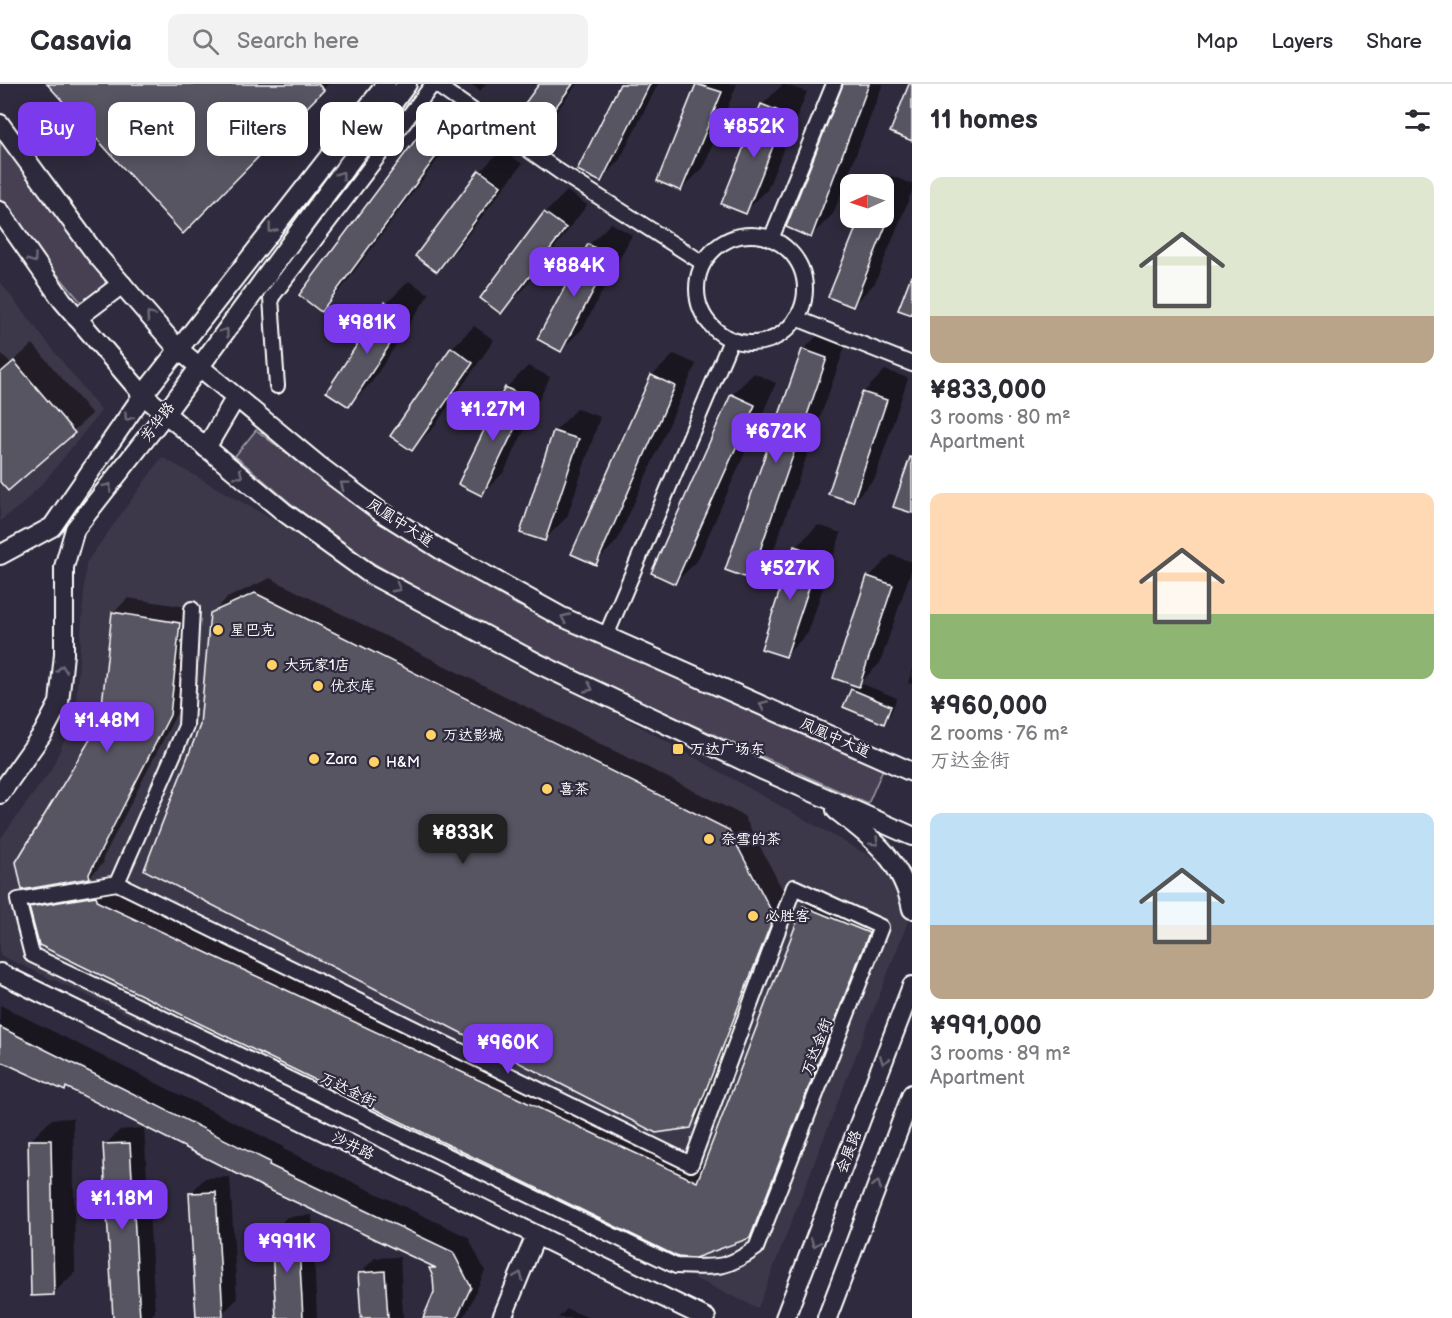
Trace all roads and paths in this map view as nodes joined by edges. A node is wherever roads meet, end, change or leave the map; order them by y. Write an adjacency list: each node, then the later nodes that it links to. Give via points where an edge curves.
1 (386, 84): 13 (main road, 芳华路, one-way to 13)
2 (407, 84): 15 (main road, 芳华路, one-way to 2)
3 (434, 84): 8 (street, via 560,172); 16 (street, via 271,298)
4 (834, 84): 7 (street)
5 (0, 124): 9 (main road, 凤凰中大道)
6 (0, 211): 10 (main road, one-way to 10)
7 (771, 239): 8 (street, via 756,235 725,241); 11 (street, via 787,249 799,264 804,282 803,301)
8 (703, 263): 12 (street, via 697,280 700,307 715,330)
9 (122, 284): 10 (main road); 13 (main road, 凤凰中大道, one-way to 9)
10 (77, 318): 17 (main road)
11 (796, 318): 12 (street, via 786,330 760,343); 14 (street)
12 (731, 340): 23 (street)
13 (178, 349): 15 (main road, 凤凰中大道); 17 (main road, 芳华路)
14 (912, 364)
15 (199, 367): 18 (main road, 凤凰中大道); 19 (main road, 芳华路)
16 (277, 386)
17 (142, 395): 19 (main road); 21 (main road, 芳华路, one-way to 21, via 52,527)
18 (236, 397): 20 (main road); 23 (main road, 凤凰中大道, one-way to 18, via 560,616 381,512)
19 (165, 414): 20 (main road); 28 (main road, 芳华路, one-way to 19, via 44,733 59,703 64,654 64,567 75,529)
20 (206, 448): 27 (main road, one-way to 27, via 284,512 370,574 539,664)
21 (0, 555)
22 (192, 609): 30 (street, via 186,726)
23 (606, 636): 24 (main road, 凤凰中大道, one-way to 23)
24 (801, 722): 25 (main road, via 898,758); 26 (main road, 凤凰中大道)
25 (912, 758)
26 (912, 772)
27 (813, 792): 29 (main road); 31 (main road, one-way to 31, via 886,853 907,884)
28 (0, 794)
29 (912, 836)
30 (117, 883): 30 (street, 万达金街, via 18,900 32,955 676,1266 718,1267 735,1263 756,1248 881,927 794,887 691,1164)
31 (912, 909)
32 (912, 972): 34 (main road, 会展路)
33 (0, 973): 36 (main road, 沙井路)
34 (910, 992): 39 (main road, 会展路, one-way to 39)
35 (912, 1094): 40 (main road, one-way to 35)
36 (536, 1235): 37 (main road, one-way to 36); 38 (main road, 沙井路)
37 (502, 1318)
38 (706, 1318)
39 (785, 1318)
40 (826, 1318)

